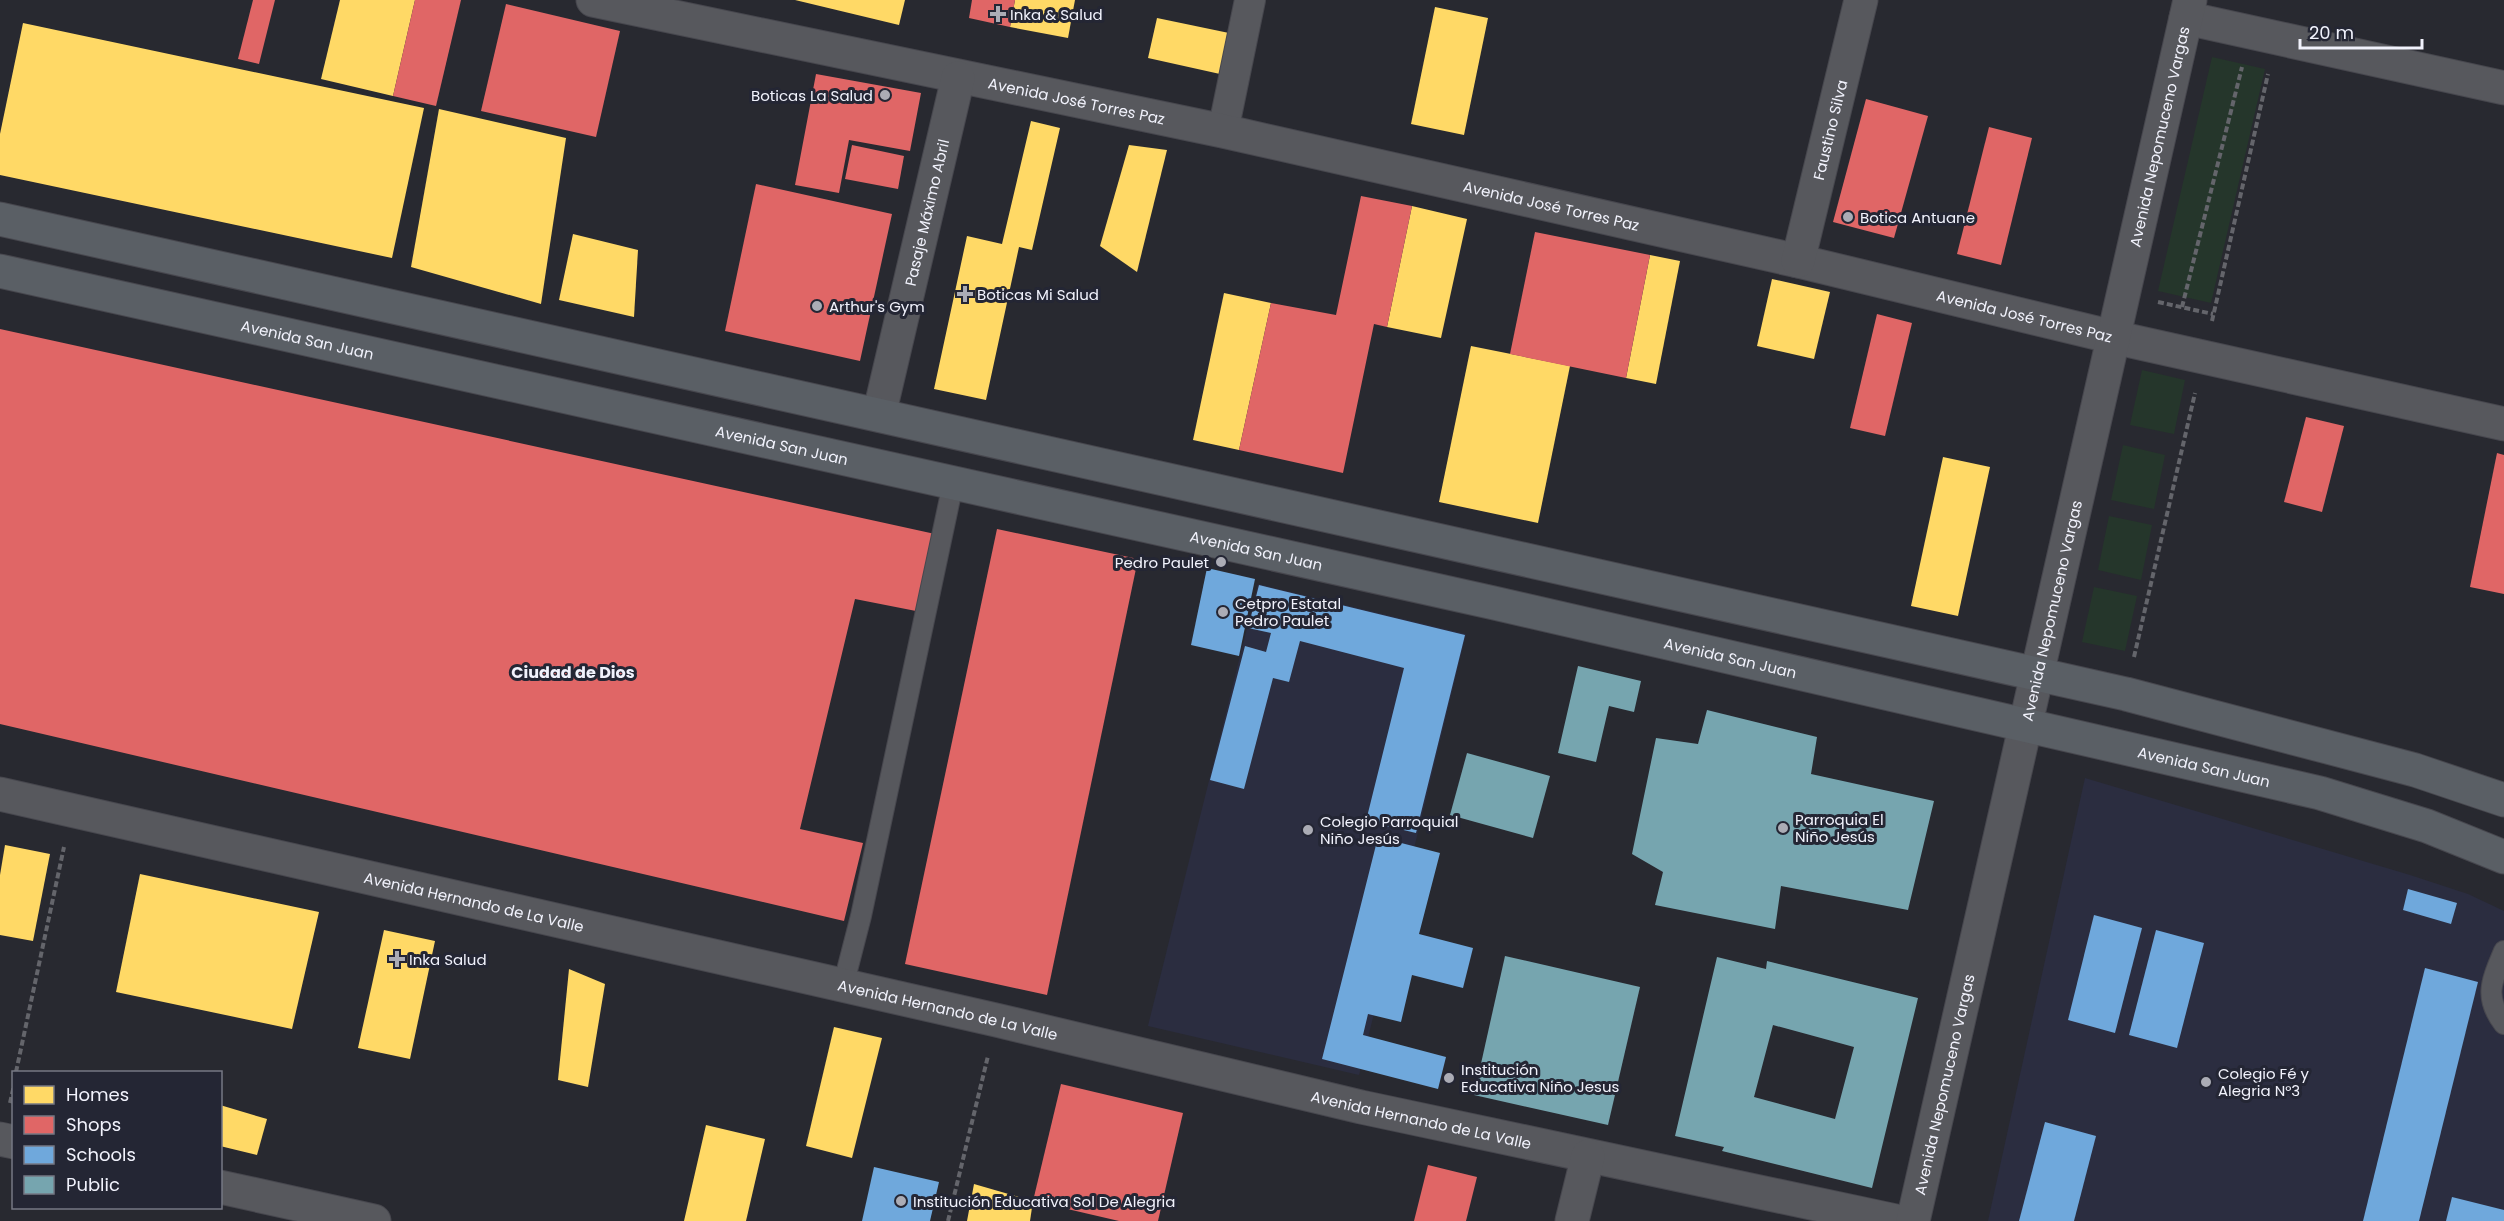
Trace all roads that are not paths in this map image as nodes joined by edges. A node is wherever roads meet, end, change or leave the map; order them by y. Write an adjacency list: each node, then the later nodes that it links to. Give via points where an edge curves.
1 (593, 0): 5 (street, Avenida José Torres Paz)
2 (1250, 0): 7 (street)
3 (1861, 0): 9 (street, Faustino Silva)
4 (2188, 9): 6 (street); 11 (street, Avenida Nepomuceno Vargas)
5 (958, 78): 7 (street, Avenida José Torres Paz); 12 (street, Pasaje Máximo Abril)
6 (2504, 88)
7 (1223, 131): 9 (street, Avenida José Torres Paz)
8 (0, 219): 12 (main road)
9 (1798, 261): 11 (street, Avenida José Torres Paz)
10 (0, 271): 14 (main road, Avenida San Juan)
11 (2113, 337): 13 (street, Avenida José Torres Paz); 15 (street, Avenida Nepomuceno Vargas)
12 (879, 415): 15 (main road)
13 (2504, 424)
14 (953, 484): 16 (main road, Avenida San Juan, via 1494,603); 21 (lane)
15 (2035, 675): 16 (street, Avenida Nepomuceno Vargas); 18 (main road, via 2126,694 2415,770)
16 (2024, 726): 19 (main road, Avenida San Juan, via 2320,793 2427,826); 28 (street, Avenida Nepomuceno Vargas)
17 (0, 794): 21 (street, Avenida Hernando de La Valle)
18 (2504, 800)
19 (2504, 857)
20 (2504, 951): 22 (lane, via 2491,991 2492,1009)
21 (843, 986): 23 (street, Avenida Hernando de La Valle)
22 (2504, 1024)
23 (1588, 1156): 26 (street); 27 (street, Avenida Hernando de La Valle)
24 (222, 1187): 25 (street)
25 (374, 1221)
26 (1572, 1221)
27 (1896, 1221)
28 (1913, 1221)

